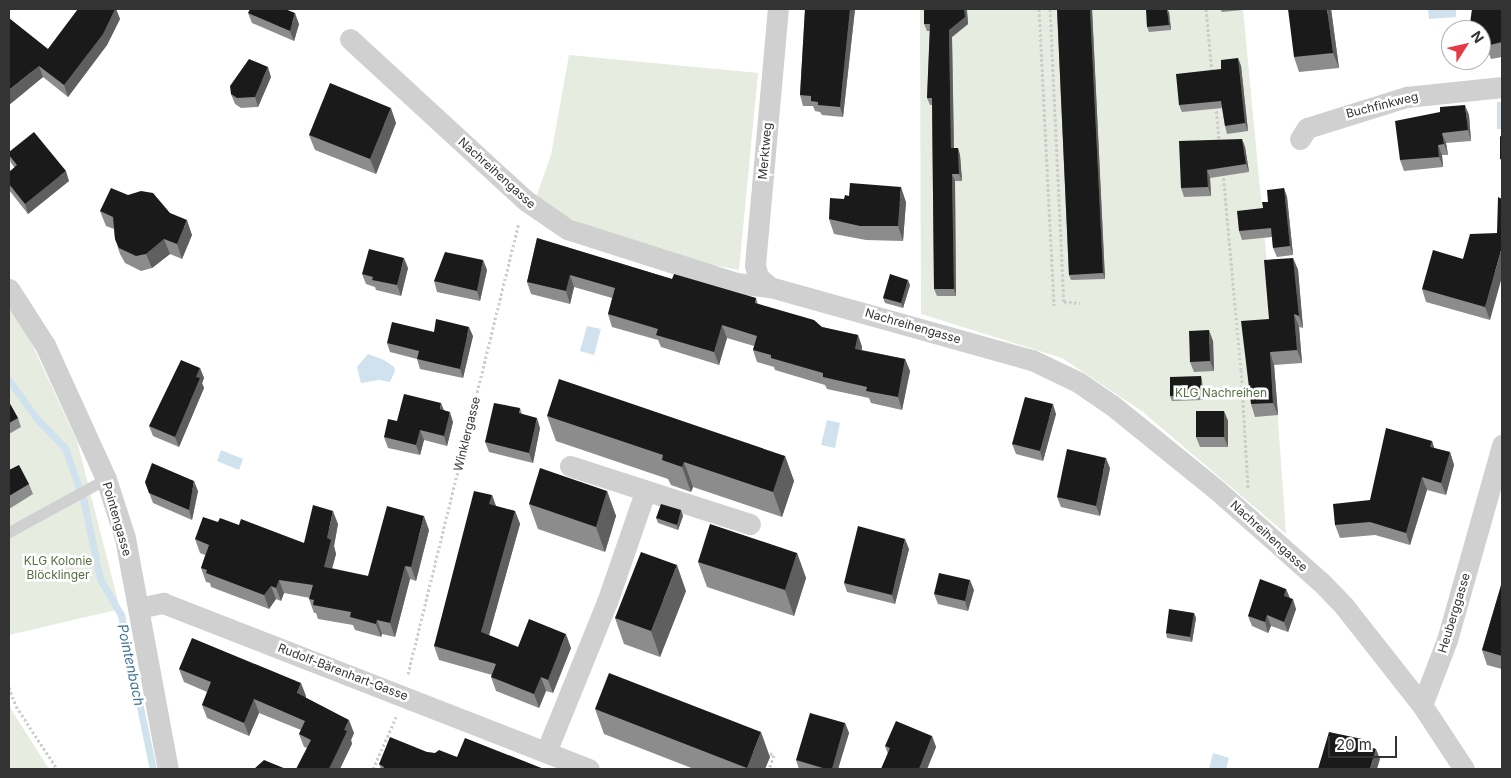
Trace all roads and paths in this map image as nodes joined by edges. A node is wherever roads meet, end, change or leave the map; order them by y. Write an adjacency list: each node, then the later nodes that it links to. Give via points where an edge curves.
1 (778, 9): 13 (street, Merktweg, via 755,265 758,277)
2 (1039, 9): 16 (path)
3 (1050, 9): 15 (path, via 1064,302)
4 (1206, 9): 6 (path)
5 (350, 39): 12 (street, Nachreihengasse)
6 (1213, 82)
7 (1502, 87): 9 (street, Buchfinkweg, via 1406,97 1307,128)
8 (1215, 102): 10 (path)
9 (1300, 139)
10 (1220, 152)
11 (1223, 171): 21 (path, via 1241,370)
12 (525, 200): 13 (street, Nachreihengasse, via 567,229 736,283); 25 (path, Winklergasse)
13 (770, 287): 21 (street, Nachreihengasse, via 1032,360 1057,370 1113,406)
14 (9, 289): 19 (street, Pointengasse, via 45,345)
15 (1080, 303)
16 (1054, 306)
17 (1502, 445): 27 (street, Heuberggasse, via 1447,640)
18 (570, 466): 20 (street)
19 (106, 479): 23 (lane, via 88,492); 24 (street, Pointengasse, via 125,538)
20 (645, 492): 22 (street); 30 (street, via 607,602)
21 (1250, 519): 27 (street, Nachreihengasse, via 1344,606)
22 (750, 524)
23 (9, 532)
24 (139, 608): 30 (street, Rudolf-Bärenhart-Gasse, via 163,603); 32 (street, Pointengasse)
25 (408, 674)
26 (9, 686): 31 (path, via 16,706)
27 (1422, 705): 36 (street)
28 (397, 715): 33 (path)
29 (756, 748): 35 (path, via 774,755)
30 (546, 752): 34 (street, Rudolf-Bärenhart-Gasse)
31 (57, 769)
32 (168, 769)
33 (373, 769)
34 (589, 769)
35 (768, 769)
36 (1464, 769)

